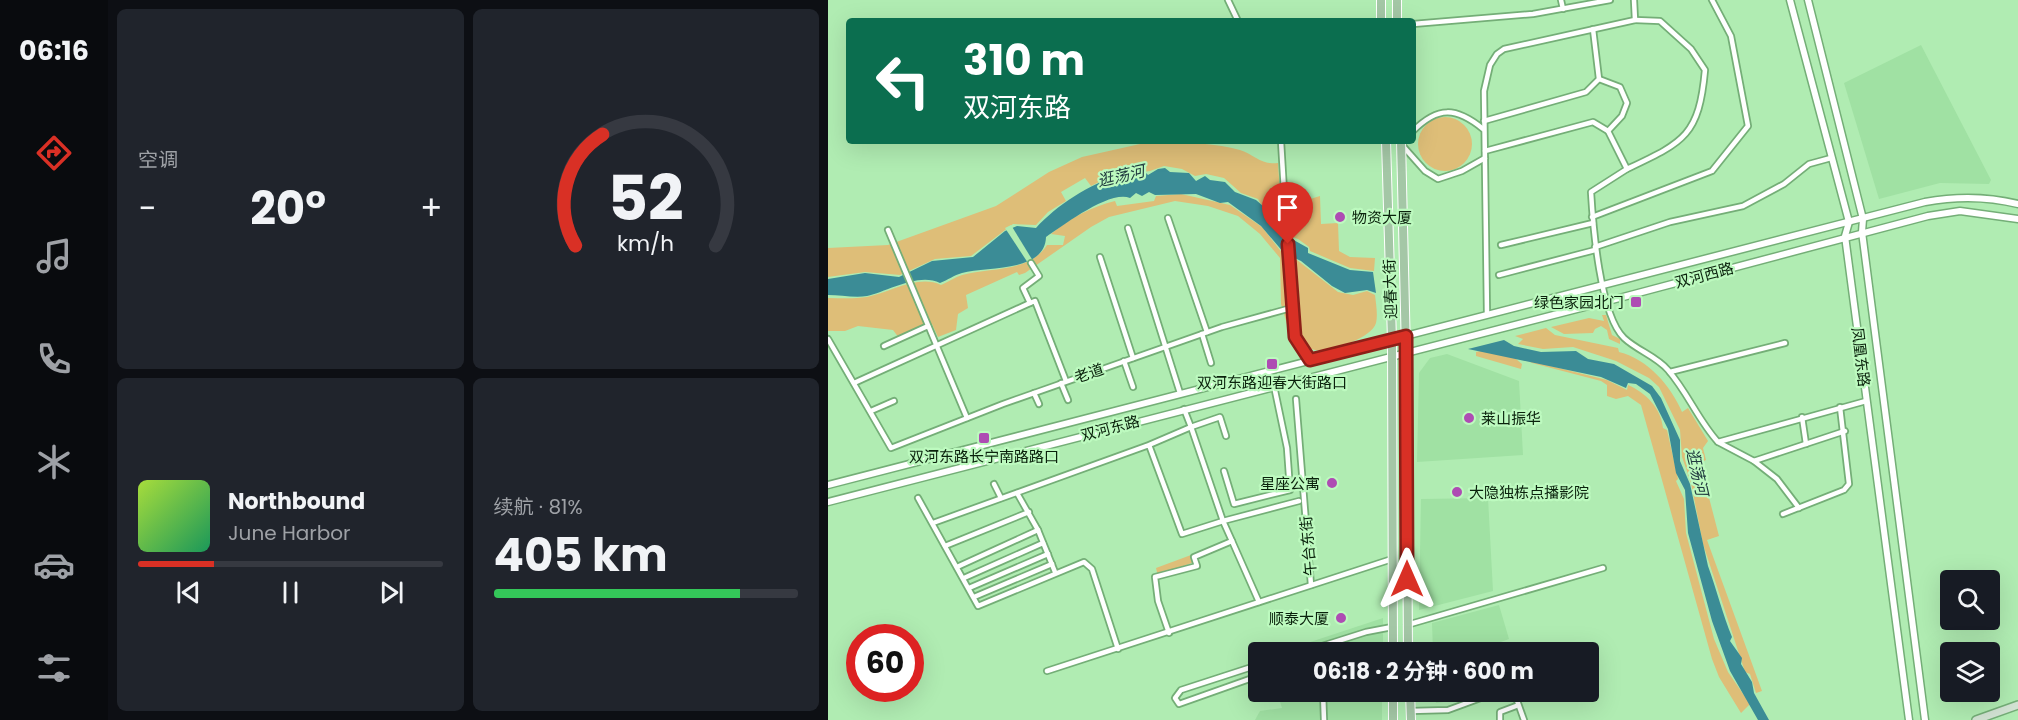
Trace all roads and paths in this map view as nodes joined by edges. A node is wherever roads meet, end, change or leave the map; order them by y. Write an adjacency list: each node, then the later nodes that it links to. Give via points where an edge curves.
1 (1228, 0): 11 (street)
2 (1381, 0): 12 (main road)
3 (1397, 0): 13 (main road)
4 (1561, 0): 10 (street)
5 (1610, 0): 10 (street)
6 (1634, 0): 14 (street)
7 (1712, 0): 34 (street, via 1731,36 1748,126 1712,171)
8 (1790, 0): 28 (street)
9 (1808, 0): 32 (street, 凤凰东路)
10 (1563, 9): 15 (street)
11 (1237, 18)
12 (1382, 18)
13 (1398, 18)
14 (1635, 20): 16 (street); 29 (street, via 1659,21 1691,49 1705,70 1702,104 1688,132 1667,150)
15 (1416, 24)
16 (1593, 29): 17 (street); 18 (street, via 1504,49 1497,54 1484,91)
17 (1599, 79): 18 (street, via 1587,92); 21 (street, via 1620,87 1628,103)
18 (1484, 121): 20 (street)
19 (1416, 128): 20 (street, via 1433,113 1450,112 1468,117)
20 (1483, 129): 26 (street)
21 (1608, 131): 26 (street, via 1593,122); 29 (street)
22 (1281, 144): 48 (street)
23 (1386, 144): 54 (main road, 迎春大街)
24 (1402, 144): 52 (main road, 迎春大街)
25 (1404, 144): 27 (street, via 1425,171 1438,179)
26 (1485, 151): 27 (street)
27 (1485, 158): 49 (street)
28 (1831, 158): 35 (street); 41 (street, via 1809,164 1784,184 1743,206 1670,222)
29 (1627, 169): 34 (street, via 1591,192)
30 (2018, 204): 32 (street, 双河西路, via 1991,198 1942,199)
31 (1168, 218): 51 (street)
32 (1863, 219): 35 (street, 双河西路); 38 (street, 凤凰东路)
33 (2018, 219): 38 (street, 双河西路, via 1960,211)
34 (1593, 220): 40 (street); 41 (street)
35 (1849, 222): 39 (street, 凤凰东路); 45 (street, 双河西路)
36 (1128, 228): 58 (street)
37 (888, 230): 50 (street)
38 (1862, 232): 39 (street, 双河西路); 139 (street, 凤凰东路)
39 (1845, 236): 46 (street, 双河西路); 75 (street, 凤凰东路)
40 (1501, 245)
41 (1595, 248): 44 (street); 45 (street)
42 (1100, 256): 61 (street)
43 (1031, 264): 47 (street, via 1039,276 1023,288)
44 (1499, 275)
45 (1605, 287): 46 (street); 49 (street, 双河西路)
46 (1608, 301): 59 (street, 双河西路); 65 (street, via 1611,318 1623,337)
47 (1030, 303): 56 (street); 66 (street, via 1035,301)
48 (1291, 308): 51 (street, 老道); 62 (street, via 1295,337)
49 (1487, 314): 52 (street, 双河西路)
50 (928, 326): 56 (street); 57 (street)
51 (1204, 333): 58 (street, 老道); 64 (street)
52 (1406, 336): 54 (street, 双河西路); 59 (main road, 迎春大街)
53 (828, 339): 67 (street)
54 (1392, 340): 60 (main road, 迎春大街); 62 (street, 双河东路)
55 (1785, 343): 65 (street)
56 (936, 344): 67 (street); 81 (street)
57 (884, 346)
58 (1166, 347): 61 (street, 老道); 71 (street)
59 (1406, 352): 60 (street, 双河西路); 117 (main road, 迎春大街)
60 (1392, 355): 68 (street, 双河东路); 107 (main road, 迎春大街)
61 (1133, 358): 63 (street, 老道)
62 (1310, 360): 71 (street, 双河东路)
63 (1124, 361): 66 (street, 老道); 69 (street)
64 (1211, 363)
65 (1670, 372): 85 (street, via 1701,423)
66 (1064, 382): 70 (street, 老道); 73 (street)
67 (854, 383): 79 (street)
68 (1274, 386): 78 (street, 双河东路); 89 (street, via 1287,448 1290,490 1234,504)
69 (1133, 387)
70 (1034, 393): 76 (street); 81 (street, 老道)
71 (1180, 393): 91 (street, 双河东路)
72 (1296, 399): 113 (street, 午台东街)
73 (1068, 400)
74 (894, 401): 79 (street)
75 (1866, 401): 77 (street); 138 (street, 凤凰东路)
76 (1039, 405)
77 (1840, 407): 80 (street); 83 (street)
78 (1184, 409): 82 (street); 95 (street, 双河东路)
79 (871, 411): 81 (street, 老道, via 891,448)
80 (1802, 417): 85 (street); 86 (street)
81 (967, 418)
82 (1191, 427): 84 (street, via 1220,417); 87 (street); 100 (street)
83 (1845, 430): 86 (street); 97 (street, via 1849,484 1844,490)
84 (1226, 436)
85 (1718, 442): 88 (street)
86 (1806, 444): 88 (street)
87 (1149, 445): 92 (street); 100 (street, via 1182,534)
88 (1754, 461): 97 (street, via 1777,478)
89 (1224, 471)
90 (994, 484): 94 (street)
91 (828, 485)
92 (1017, 493): 94 (street); 98 (street)
93 (918, 498): 101 (street)
94 (1001, 498): 101 (street)
95 (830, 501)
96 (1299, 501): 100 (street)
97 (1799, 508): 99 (street)
98 (1029, 512): 102 (street); 105 (street)
99 (1783, 514)
100 (1223, 521): 103 (street)
101 (933, 523): 105 (street)
102 (1038, 530): 104 (street); 109 (street)
103 (1232, 541): 116 (street); 119 (street, via 1194,557 1197,566 1155,577)
104 (1043, 543): 106 (street); 112 (street)
105 (945, 546): 109 (street)
106 (1048, 554): 108 (street); 114 (street)
107 (1392, 559): 113 (street); 118 (main road, 迎春大街)
108 (1052, 564): 111 (street); 115 (street)
109 (957, 567): 112 (street)
110 (1603, 568): 117 (street)
111 (1055, 572): 115 (street, via 978,606); 123 (street, via 1084,562 1092,569)
112 (964, 578): 114 (street)
113 (1311, 585): 116 (street)
114 (969, 588): 115 (street)
115 (974, 597)
116 (1259, 602): 119 (street)
117 (1407, 625): 122 (main road, 迎春大街)
118 (1392, 627): 120 (street); 121 (main road, 迎春大街)
119 (1169, 633): 123 (street)
120 (1334, 642)
121 (1393, 642)
122 (1408, 642)
123 (1118, 649): 125 (street)
124 (1248, 668): 126 (street, via 1181,690 1174,698 1179,704)
125 (1047, 671)
126 (1248, 680)
127 (1323, 702): 134 (street)
128 (1393, 702): 135 (main road)
129 (1470, 702): 133 (street)
130 (1518, 702): 137 (street)
131 (2018, 705): 140 (main road)
132 (1516, 706): 136 (street, via 1500,712)
133 (1410, 716)
134 (1324, 720)
135 (1394, 720)
136 (1500, 720)
137 (1524, 720)
138 (1909, 720)
139 (1925, 720)
140 (1976, 720)

